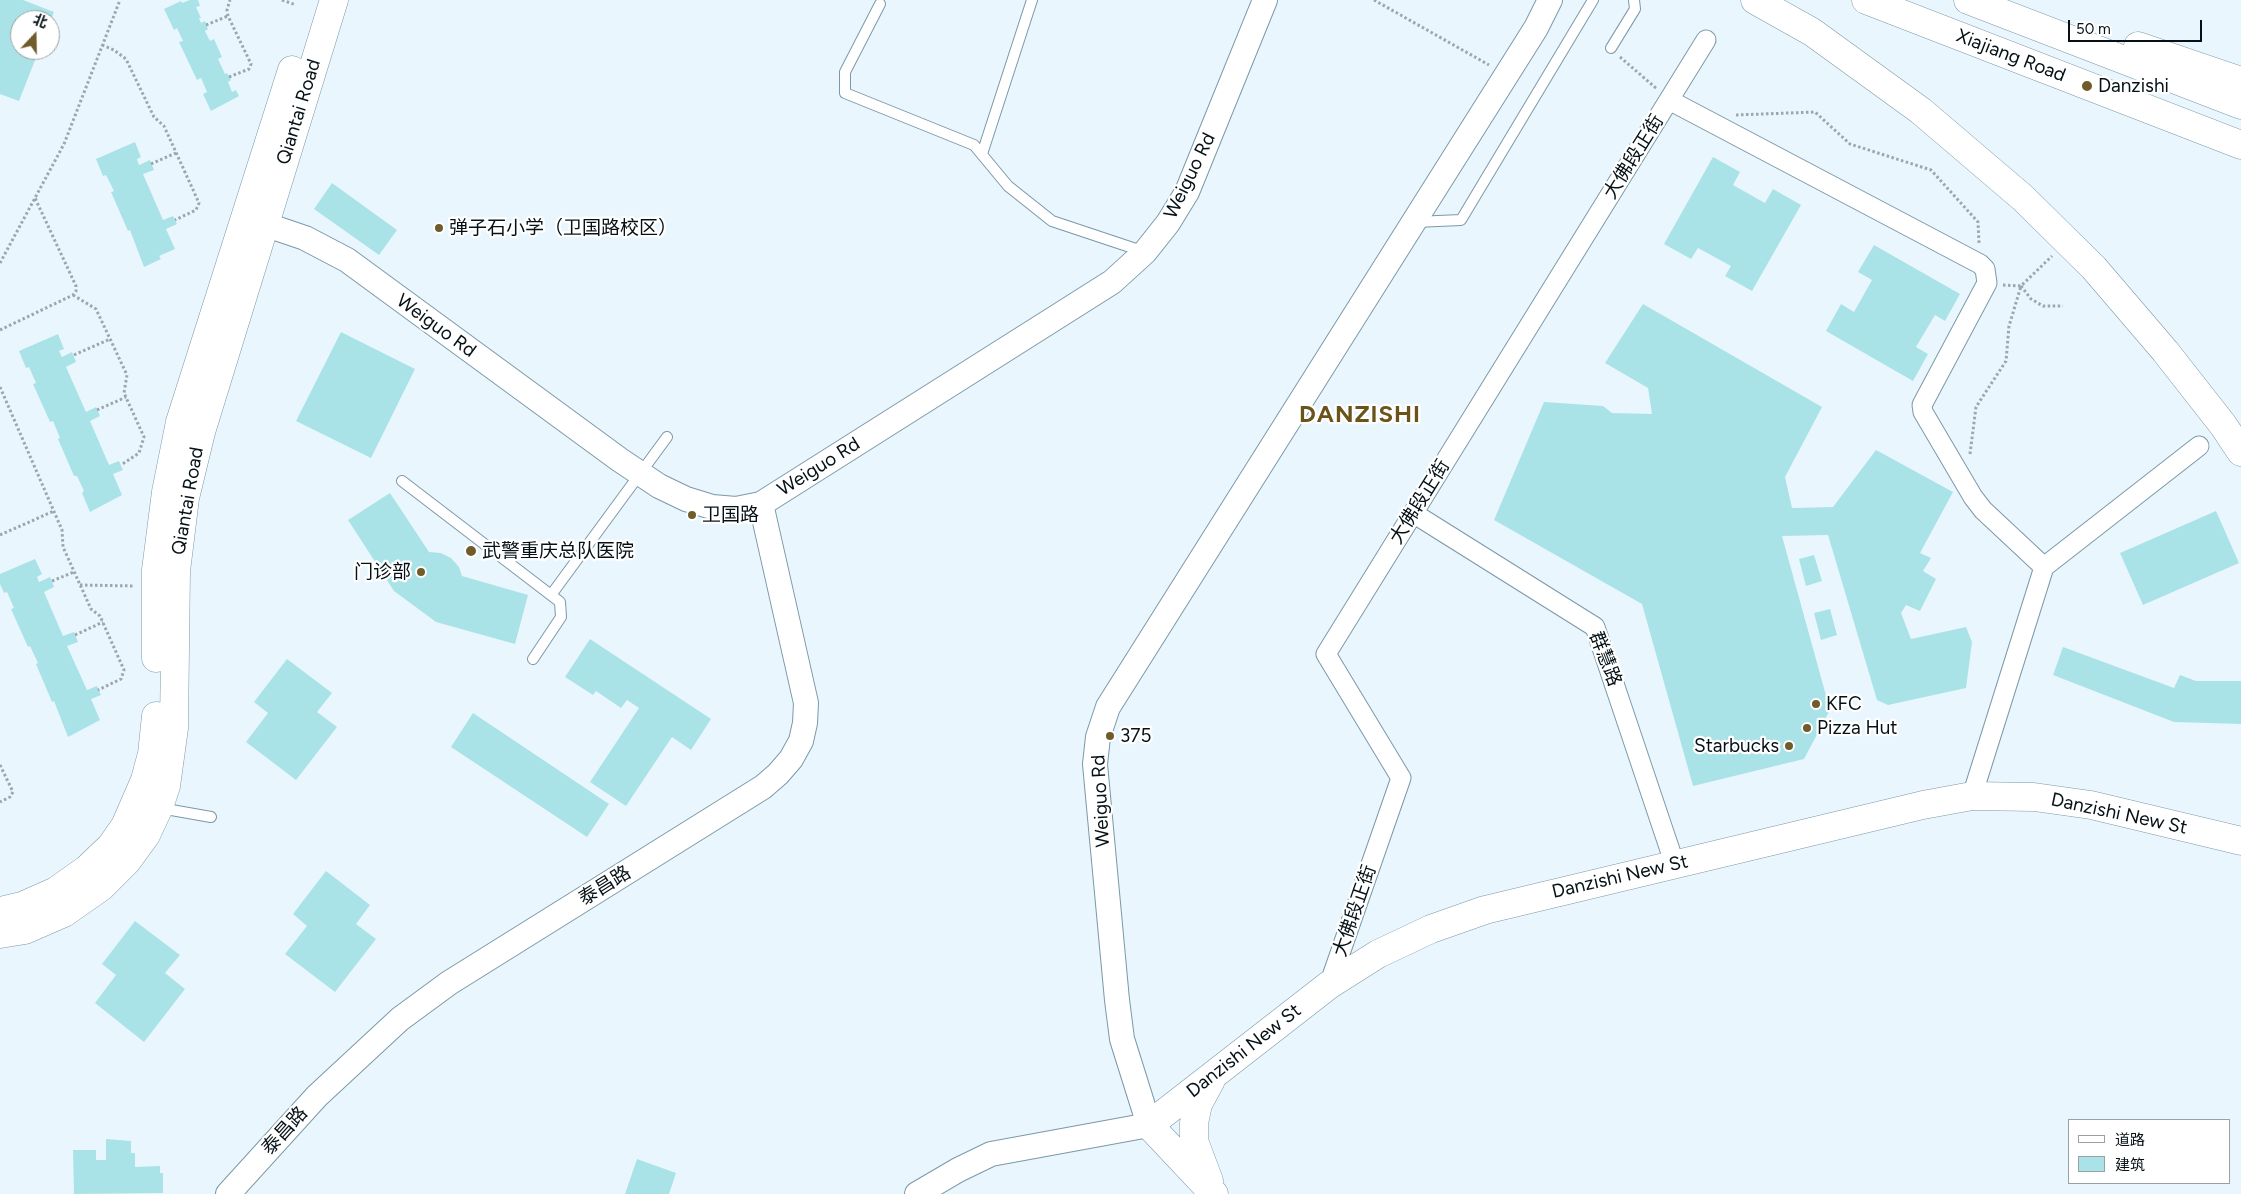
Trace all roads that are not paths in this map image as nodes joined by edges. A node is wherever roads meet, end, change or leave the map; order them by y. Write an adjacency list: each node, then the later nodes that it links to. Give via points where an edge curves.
1 (334, 0): 20 (main road, Qiantai Road)
2 (1032, 0): 19 (lane)
3 (1266, 0): 22 (street, Weiguo Rd, via 1187,192)
4 (1550, 0): 21 (street, Weiguo Rd, via 1536,28)
5 (1593, 0): 21 (lane, via 1461,220)
6 (1634, 0): 14 (lane, via 1634,9)
7 (1755, 0): 25 (main road, via 1812,32 1921,111 2023,198 2094,268 2224,424)
8 (1866, 0): 18 (main road, Xiajiang Road)
9 (1968, 0): 17 (main road, Xiajiang Road)
10 (2018, 0): 15 (main road, via 2118,39)
11 (305, 2): 20 (main road, Qiantai Road)
12 (880, 4): 19 (lane, via 845,72 845,92 974,145)
13 (1706, 40): 16 (street, 大佛段正街)
14 (1610, 48)
15 (2241, 81)
16 (1669, 100): 29 (street, 大佛段正街); 30 (street, via 1980,264 1988,276 1987,283 1922,405 1923,412 1984,510)
17 (2241, 105)
18 (2241, 145)
19 (982, 154): 22 (lane, via 1008,186 1052,221)
20 (254, 221): 26 (street, Weiguo Rd, via 305,238 347,260); 34 (main road, Qiantai Road, via 185,498 176,570 174,728 166,786)
21 (1414, 222): 42 (street, Weiguo Rd, via 1108,708 1098,737 1095,764 1122,1039)
22 (1146, 252): 28 (street, Weiguo Rd, via 1112,282)
23 (667, 438): 26 (lane)
24 (2199, 446): 30 (street)
25 (2241, 452)
26 (640, 474): 28 (street, Weiguo Rd, via 686,499 712,507 736,509); 31 (lane)
27 (402, 481): 31 (lane)
28 (761, 504): 43 (street, 泰昌路, via 806,702 801,742 791,759 763,787 449,983 400,1019 317,1096)
29 (1413, 513): 37 (street, 群慧路, via 1596,626); 40 (street, 大佛段正街, via 1326,654 1401,778)
30 (2044, 567): 33 (street)
31 (551, 595): 32 (lane, via 560,602 561,617)
32 (533, 659)
33 (1972, 796): 36 (main road, Danzishi New St, via 2034,798 2091,805); 37 (main road, Danzishi New St)
34 (148, 805): 35 (lane); 38 (main road, Qiantai Road, via 87,869 56,891 22,906); 39 (main road, Qiantai Road, via 146,835 127,861 101,887 64,913 25,930)
35 (211, 817)
36 (2241, 841)
37 (1674, 864): 40 (main road, Danzishi New St, via 1485,910 1431,929 1378,954)
38 (0, 911)
39 (0, 934)
40 (1329, 985): 41 (main road, Danzishi New St)
41 (1214, 1074): 42 (main road, Danzishi New St); 45 (main road, via 1198,1104 1194,1124 1194,1141)
42 (1149, 1125): 44 (street, via 991,1154); 45 (main road)
43 (228, 1194)
44 (917, 1194)
45 (1214, 1194)

